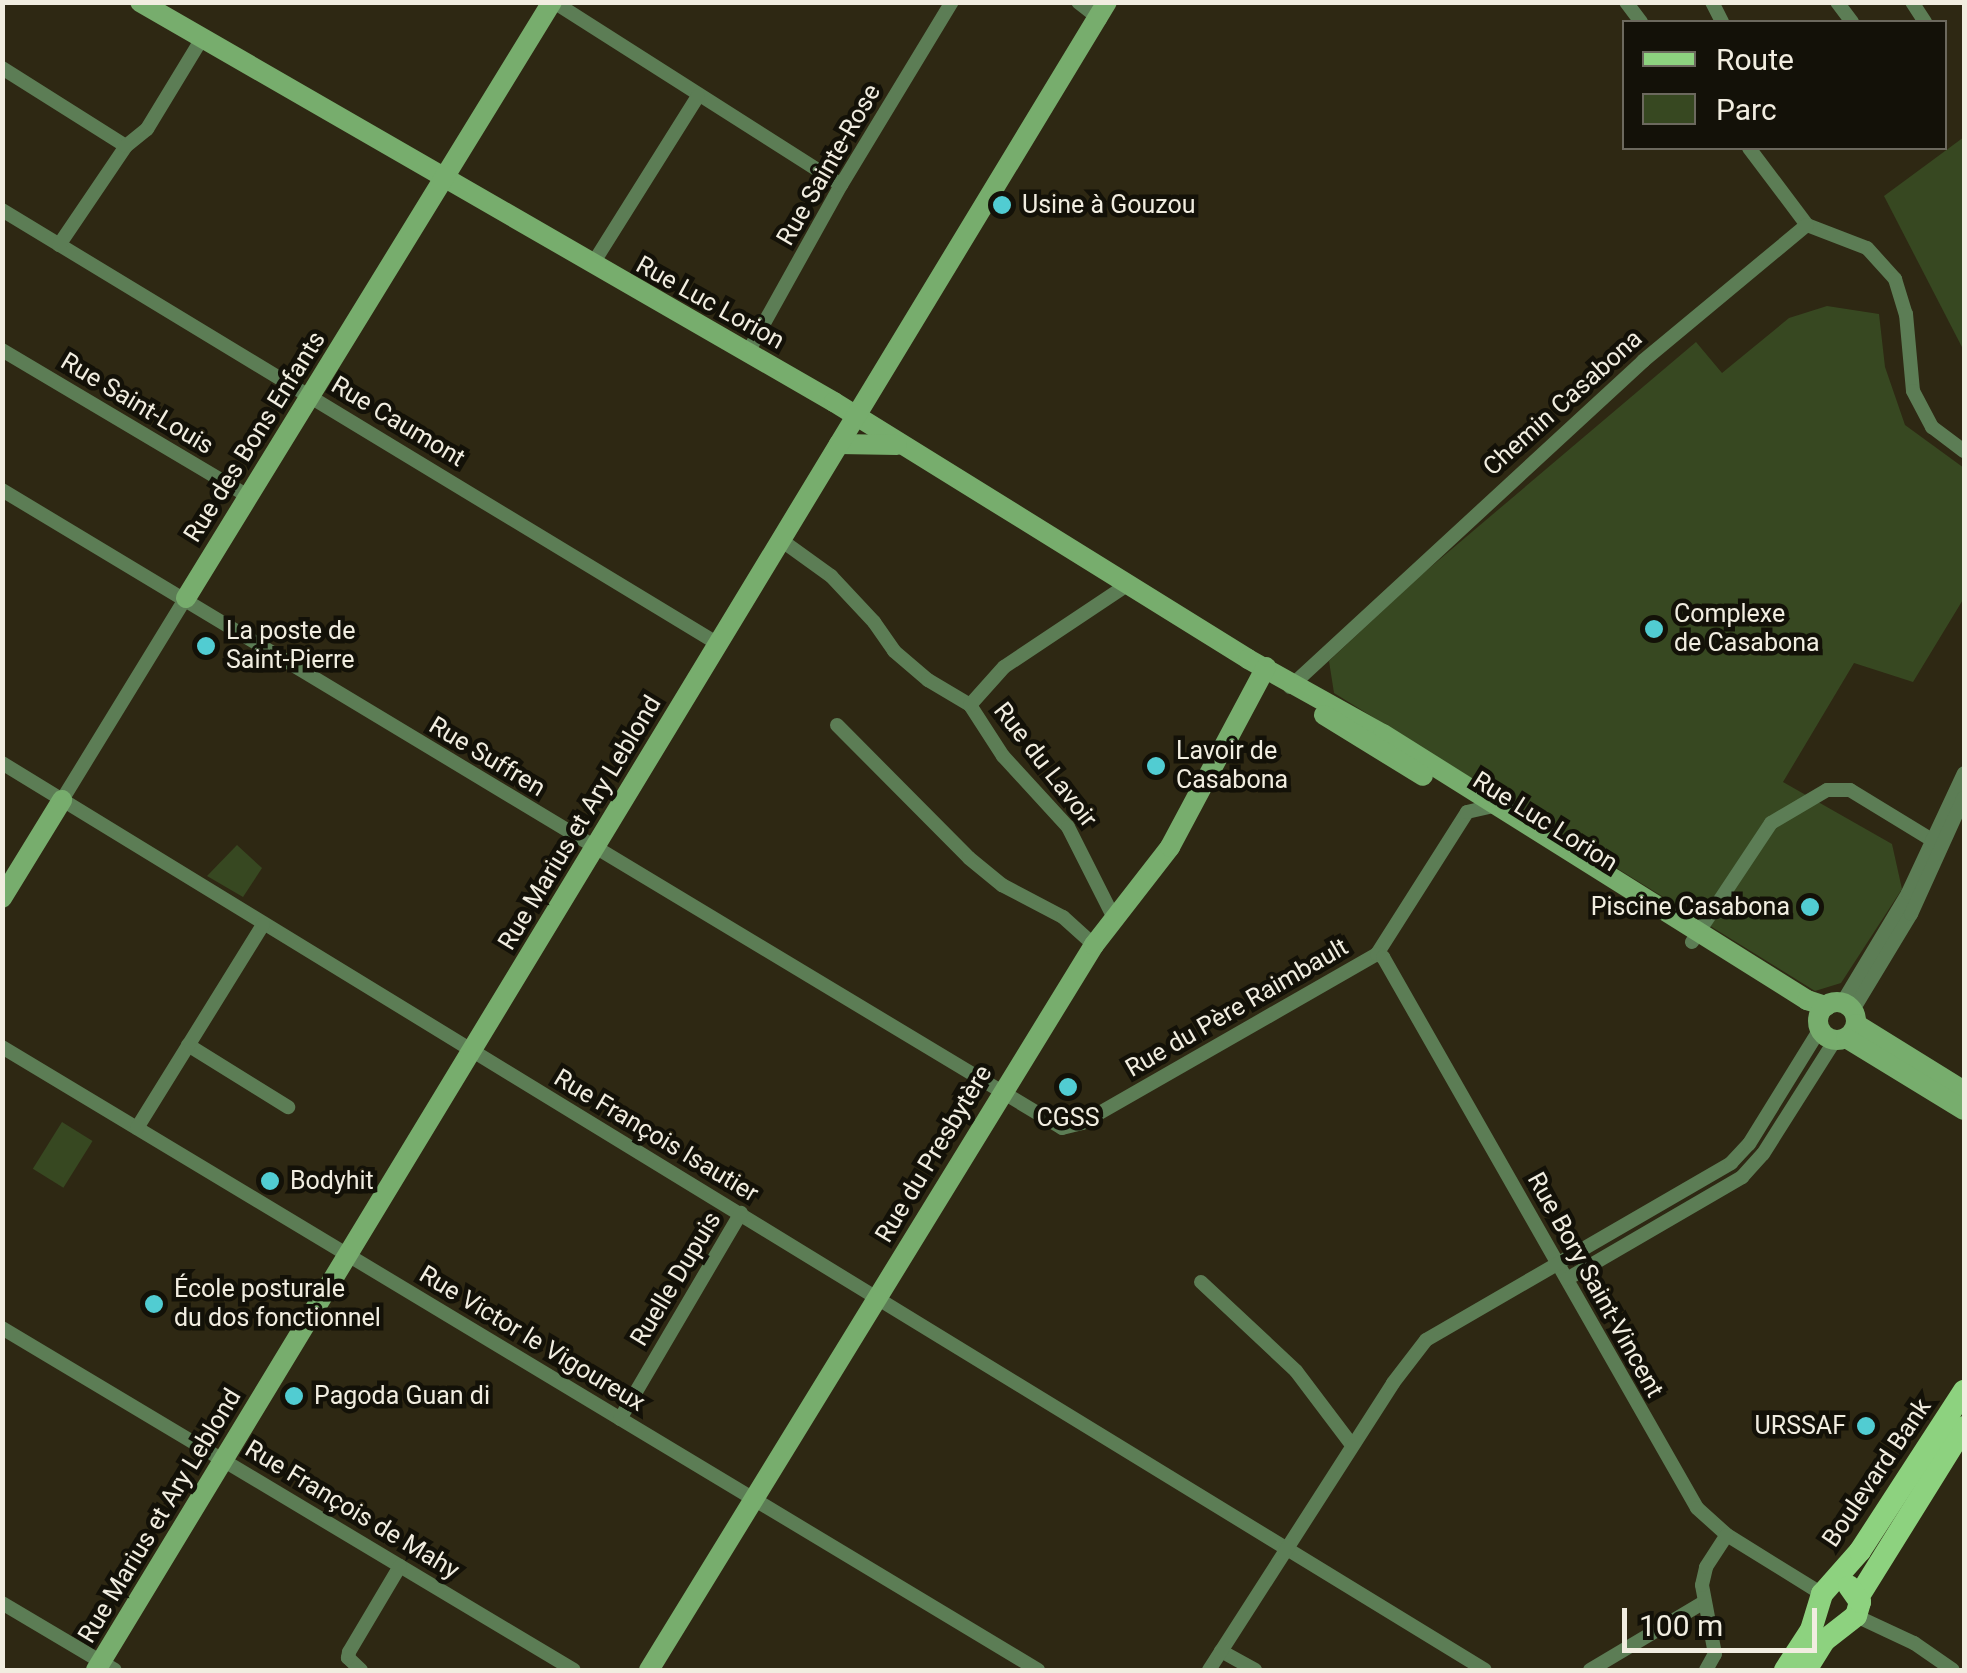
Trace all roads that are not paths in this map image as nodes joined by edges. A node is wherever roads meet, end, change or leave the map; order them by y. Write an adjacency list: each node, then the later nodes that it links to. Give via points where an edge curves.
1 (140, 2): 6 (street, Rue Luc Lorion)
2 (553, 2): 8 (street); 11 (street, Rue des Bons Enfants)
3 (952, 2): 12 (street, Rue Sainte-Rose)
4 (1078, 2): 5 (street)
5 (1103, 11): 20 (street, Rue Marius et Ary Leblond)
6 (203, 37): 9 (street, via 147,129); 11 (street, Rue Luc Lorion)
7 (2, 68): 9 (street)
8 (698, 96): 12 (street); 16 (street)
9 (126, 146): 15 (street)
10 (1751, 150): 14 (street)
11 (444, 178): 16 (street, Rue Luc Lorion); 19 (street, Rue des Bons Enfants)
12 (841, 185): 18 (street, Rue Sainte-Rose)
13 (2, 210): 15 (street, Rue Caumont)
14 (1807, 225): 23 (street, via 1868,248 1895,279 1906,314 1913,391 1932,426); 31 (street, Chemin Casabona, via 1670,337)
15 (60, 245): 19 (street, Rue Caumont)
16 (592, 265): 18 (street, Rue Luc Lorion)
17 (2, 350): 25 (street, Rue Saint-Louis)
18 (748, 352): 20 (street, Rue Luc Lorion)
19 (310, 395): 25 (street, Rue des Bons Enfants); 29 (street, Rue Caumont)
20 (856, 417): 21 (street, Rue Marius et Ary Leblond); 22 (street, Rue Luc Lorion)
21 (839, 444): 22 (street); 26 (street, Rue Marius et Ary Leblond)
22 (898, 446): 27 (street, Rue Luc Lorion)
23 (1964, 452)
24 (2, 490): 28 (street, Rue Suffren)
25 (248, 496): 28 (street, Rue des Bons Enfants)
26 (781, 540): 29 (street, Rue Marius et Ary Leblond); 33 (street, Rue du Lavoir, via 831,576 894,651)
27 (1127, 585): 30 (street, Rue Luc Lorion); 33 (street, via 1004,667)
28 (186, 598): 38 (street, Rue des Bons Enfants); 41 (street, Rue Suffren)
29 (718, 644): 41 (street, Rue Marius et Ary Leblond)
30 (1259, 667): 31 (street, Rue Luc Lorion); 32 (street, Rue du Presbytère)
31 (1290, 686): 32 (street); 39 (street, Rue Luc Lorion)
32 (1248, 699): 44 (street, Rue du Presbytère, via 1170,848)
33 (970, 705): 44 (street, Rue du Lavoir, via 1003,756 1068,827)
34 (836, 725): 47 (street, via 969,858 1063,917)
35 (2, 764): 38 (street, Rue François Isautier)
36 (1964, 773): 40 (street)
37 (1964, 797): 42 (street)
38 (62, 800): 43 (street, Rue des Bons Enfants); 45 (street, Rue François Isautier)
39 (1483, 807): 46 (street, Rue Luc Lorion); 48 (street, Rue du Père Raimbault)
40 (1932, 840): 42 (street); 46 (street, via 1841,787 1827,790 1770,823); 49 (street)
41 (594, 848): 52 (street, Rue Marius et Ary Leblond); 53 (street, Rue Suffren)
42 (1933, 862): 49 (street, via 1912,914)
43 (2, 898)
44 (1115, 920): 47 (street, Rue du Presbytère)
45 (263, 924): 50 (street); 52 (street, Rue François Isautier)
46 (1696, 937): 49 (street, Rue Luc Lorion)
47 (1094, 945): 53 (street, Rue du Presbytère)
48 (1377, 954): 53 (street, Rue du Père Raimbault, via 1082,1123 1062,1128); 60 (street, Rue Bory Saint-Vincent)
49 (1837, 1022): 54 (street, Rue Luc Lorion); 56 (street, Rue Luc Lorion); 60 (street, via 1731,1163); 61 (street, via 1763,1154 1742,1177)
50 (188, 1045): 55 (street); 57 (street)
51 (2, 1047): 57 (street, Rue Victor le Vigoureux)
52 (471, 1051): 58 (street, Rue François Isautier); 59 (street, Rue Marius et Ary Leblond)
53 (1001, 1092): 63 (street, Rue du Presbytère)
54 (1964, 1092)
55 (288, 1107)
56 (1964, 1110)
57 (137, 1128): 59 (street, Rue Victor le Vigoureux)
58 (741, 1214): 63 (street, Rue François Isautier); 66 (street, Ruelle Dupuis)
59 (348, 1254): 66 (street, Rue Victor le Vigoureux); 69 (street, Rue Marius et Ary Leblond)
60 (1558, 1264): 61 (street, Rue Bory Saint-Vincent); 68 (street, via 1426,1340)
61 (1567, 1279): 71 (street, Rue Bory Saint-Vincent, via 1697,1508)
62 (1202, 1282): 68 (street, via 1296,1371)
63 (876, 1296): 70 (street, Rue du Presbytère); 72 (street, Rue François Isautier)
64 (2, 1328): 69 (street, Rue François de Mahy)
65 (1964, 1391): 74 (main road, Boulevard Bank, via 1860,1552)
66 (620, 1419): 70 (street, Rue Victor le Vigoureux)
67 (1964, 1427): 77 (main road, Boulevard Bank)
68 (1352, 1446): 72 (street)
69 (224, 1459): 73 (street, Rue François de Mahy); 79 (street, Rue Marius et Ary Leblond)
70 (756, 1500): 82 (street, Rue du Presbytère); 83 (street, Rue Victor le Vigoureux)
71 (1727, 1535): 74 (street, Rue Bory Saint-Vincent); 75 (street, via 1706,1568)
72 (1285, 1550): 78 (street); 86 (street, Rue François Isautier)
73 (400, 1566): 80 (street, via 348,1652); 81 (street, Rue François de Mahy)
74 (1825, 1594): 77 (main road, via 1824,1617); 77 (main road, via 1846,1584); 89 (main road, Boulevard Bank)
75 (1704, 1602): 87 (street); 88 (street, via 1716,1654)
76 (2, 1603): 79 (street)
77 (1852, 1612): 90 (main road, Boulevard Bank); 91 (street)
78 (1221, 1650): 84 (street); 85 (street)
79 (104, 1668)
80 (361, 1670)
81 (574, 1670)
82 (649, 1670)
83 (1038, 1670)
84 (1209, 1670)
85 (1254, 1670)
86 (1485, 1670)
87 (1590, 1670)
88 (1706, 1670)
89 (1785, 1670)
90 (1806, 1670)
91 (1953, 1670)

